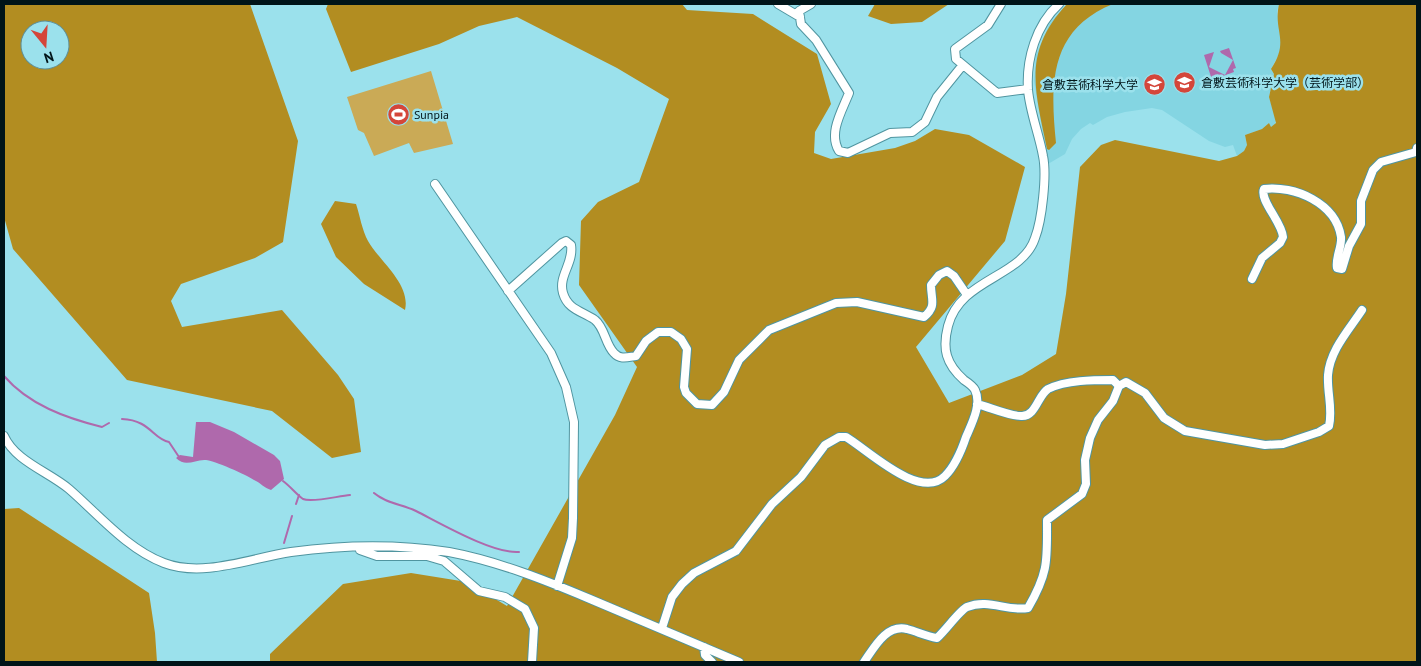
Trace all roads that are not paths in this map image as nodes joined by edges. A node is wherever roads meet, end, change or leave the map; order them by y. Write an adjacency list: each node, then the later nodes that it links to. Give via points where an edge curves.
1 (778, 4): 5 (street)
2 (811, 4): 5 (street, via 799,11)
3 (1001, 4): 6 (street, via 988,26 955,49 956,59)
4 (1059, 4): 7 (street, via 1046,20 1031,51)
5 (800, 17): 6 (street, via 801,24 816,40 849,93 834,136 839,151 848,153 890,133 912,132 925,122 937,97)
6 (962, 66): 7 (street, via 997,93)
7 (1028, 89): 12 (street, via 1045,179 1035,238 1028,253)
8 (1417, 148): 10 (street, via 1416,152 1381,162 1373,170 1361,201 1362,224 1348,246 1342,269 1336,264 1340,234 1327,209 1309,197 1274,188 1264,189 1263,196 1277,220 1282,237 1280,243 1262,258)
9 (435, 184): 11 (street)
10 (1252, 279)
11 (508, 291): 12 (street, via 566,242 571,245 573,254 561,283 569,306 595,320 614,354 621,358 636,356 646,340 658,332 671,332 681,339 687,350 684,387 691,400 703,405 718,399 739,360 769,330 836,303 857,302 924,317 934,304 931,285 939,275 948,271); 18 (street, via 551,353 566,387 574,422 572,538)
12 (967, 294): 15 (street, via 953,309 945,341 946,358 954,371 975,389)
13 (1362, 310): 14 (street, via 1340,340 1332,358 1328,374 1330,426 1283,444 1245,443 1185,431 1164,418 1145,393 1126,382)
14 (1119, 386): 15 (street, via 1113,380 1097,380 1054,387 1046,391 1030,414 1022,416); 24 (street, via 1090,438 1085,460 1086,484 1082,494 1047,520 1046,571 1028,608 1016,610 991,603 967,607 937,638 895,628 882,637)
15 (978, 404): 19 (street, via 962,447 944,477 930,483 904,477 846,437 825,445 801,476 772,504 736,551 694,572 682,584 672,597)
16 (4, 436): 17 (street, via 23,457 55,477 134,546 164,563 177,567 208,568 293,552)
17 (354, 548): 18 (street, via 450,552); 21 (street, via 377,556 427,556 444,561 479,591 505,597 526,609 534,628)
18 (557, 586): 19 (street)
19 (662, 628): 20 (street)
20 (704, 647): 22 (street); 23 (street)
21 (532, 662)
22 (712, 662)
23 (739, 662)
24 (864, 662)

